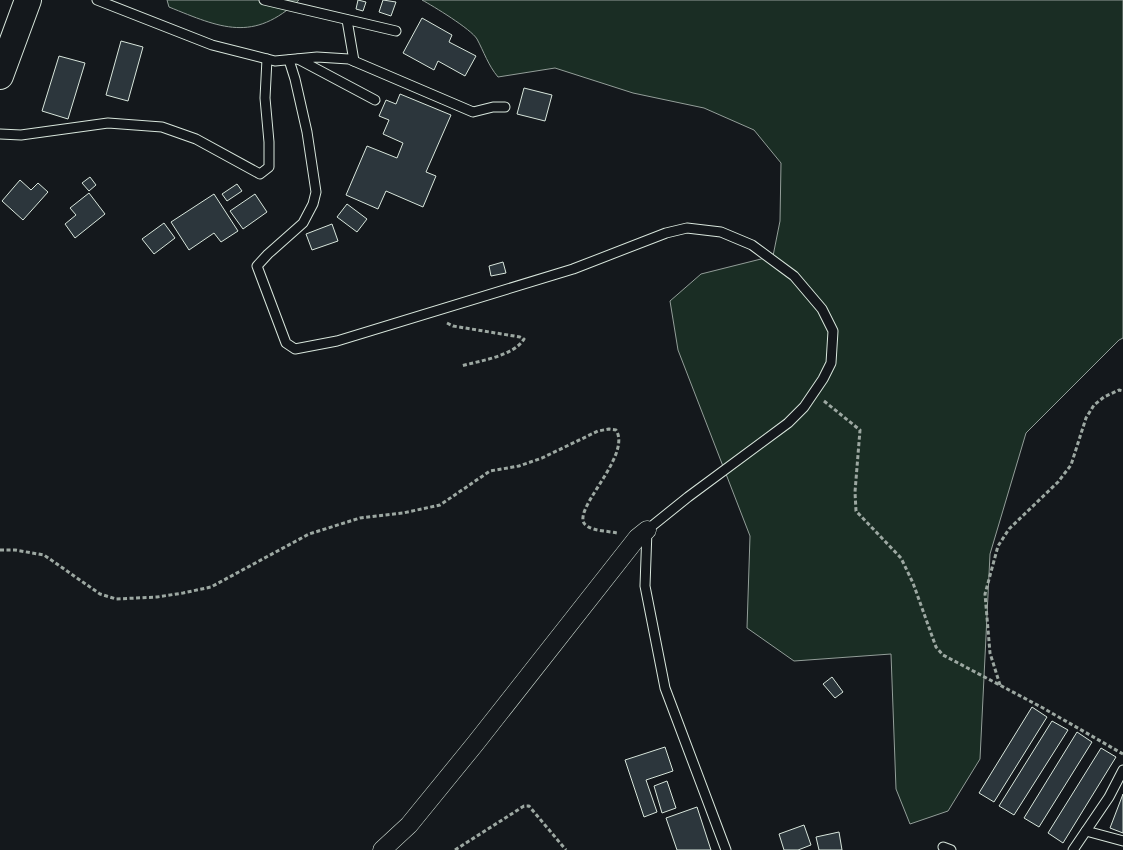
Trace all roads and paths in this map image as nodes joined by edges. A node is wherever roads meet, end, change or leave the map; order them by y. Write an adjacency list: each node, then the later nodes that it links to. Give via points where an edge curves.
1 (28, 0): 9 (street)
2 (97, 0): 6 (lane, via 212,45)
3 (264, 0): 4 (lane)
4 (347, 20): 5 (lane); 8 (lane)
5 (396, 31)
6 (267, 60): 7 (lane); 12 (lane, via 265,98 269,167 260,174 196,139 162,127 108,123 21,135)
7 (294, 60): 8 (lane, via 317,57); 10 (lane); 13 (lane, via 316,192 303,223 257,266 286,342 295,349 337,341)
8 (354, 61): 11 (lane, via 473,112)
9 (0, 76)
10 (375, 100)
11 (505, 107)
12 (0, 134)
13 (429, 313): 14 (path, via 453,326 524,339 510,352); 16 (lane, via 573,270 666,233 687,228 720,232 752,245 794,276 822,309 833,331 831,362)
14 (461, 366)
15 (1123, 391): 19 (path, via 1104,397 1094,405 1086,418 1071,465 998,546 985,594 990,653)
16 (814, 392): 17 (lane, via 788,424); 19 (path, via 860,430 856,511 901,558 936,647 943,656)
17 (642, 534): 18 (path, via 586,526 582,521 582,514 603,481 619,446 620,436 616,430 609,429 598,431 542,458 490,471 440,505 360,518 309,534 211,587 183,593 116,599 100,594 44,555); 24 (street, via 451,774 409,825); 27 (lane, via 645,586 666,688)
18 (0, 550)
19 (1000, 685): 20 (path)
20 (1123, 754)
21 (1123, 770): 22 (lane)
22 (1086, 831): 23 (lane); 28 (lane)
23 (1123, 841)
24 (382, 850)
25 (455, 850): 26 (path, via 524,806 529,806)
26 (566, 850)
27 (726, 850)
28 (1074, 850)

